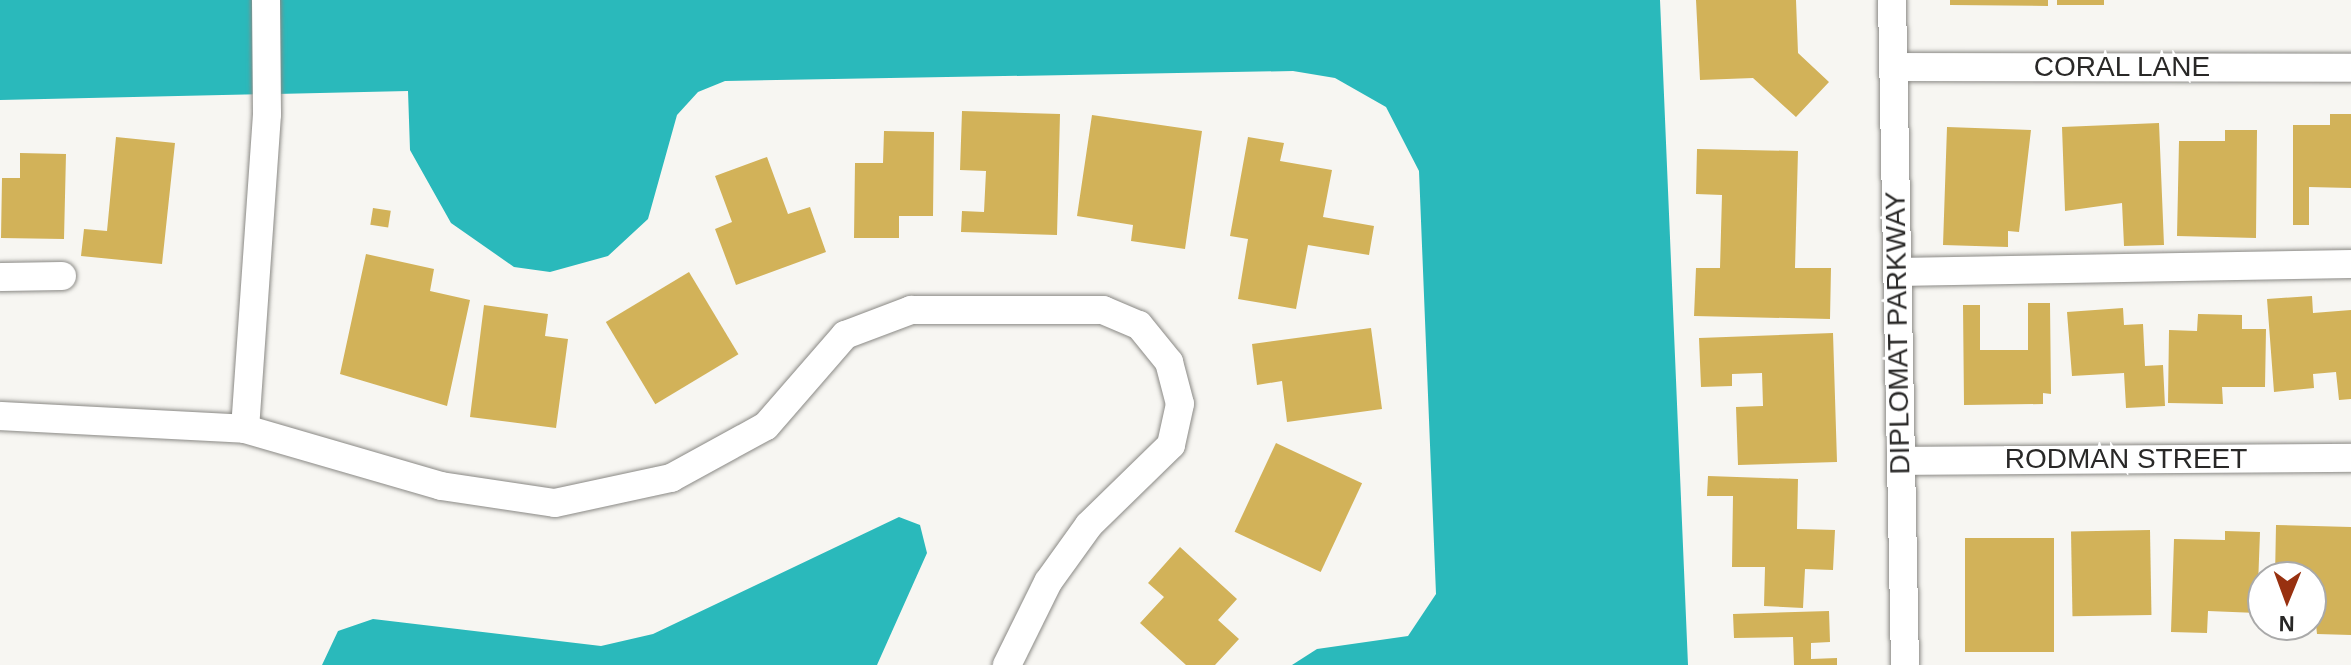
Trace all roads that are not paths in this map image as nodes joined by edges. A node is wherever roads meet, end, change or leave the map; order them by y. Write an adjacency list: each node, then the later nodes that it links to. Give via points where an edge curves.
1 (266, 0): 10 (street, via 267,114)
2 (1892, 0): 3 (street, DIPLOMAT PARKWAY)
3 (1893, 67): 4 (street, CORAL LANE); 6 (street, DIPLOMAT PARKWAY)
4 (2351, 68)
5 (2351, 264): 6 (street)
6 (1897, 272): 12 (street, DIPLOMAT PARKWAY)
7 (62, 276): 8 (street)
8 (0, 277)
9 (0, 416): 10 (street)
10 (245, 429): 13 (street, via 441,486 555,503 671,478 766,426 845,335 911,310 1103,310 1139,325 1169,362 1180,404 1171,445 1089,525 1048,582)
11 (2351, 458): 12 (street, RODMAN STREET)
12 (1901, 461): 14 (street, DIPLOMAT PARKWAY)
13 (1007, 665)
14 (1905, 665)

